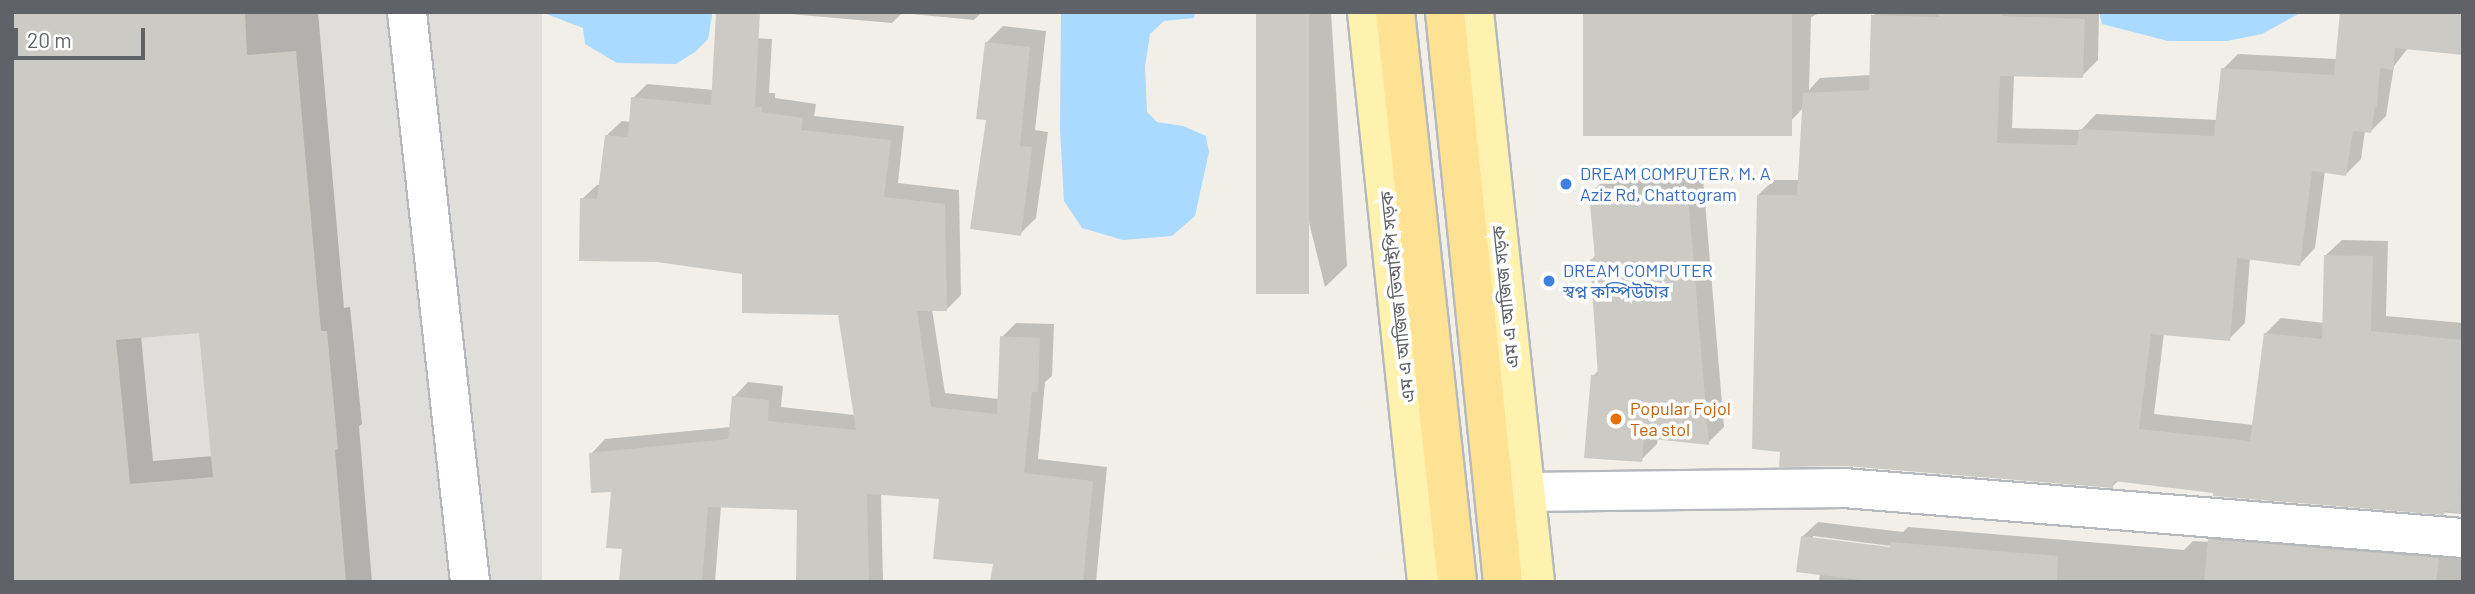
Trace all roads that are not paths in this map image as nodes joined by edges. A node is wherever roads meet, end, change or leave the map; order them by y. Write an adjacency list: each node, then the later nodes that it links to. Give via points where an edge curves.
1 (407, 12): 8 (street)
2 (1367, 12): 9 (main road, এম এ আজিজ ভিআইপি সড়ক)
3 (1395, 12): 10 (highway)
4 (1445, 12): 11 (highway)
5 (1474, 12): 6 (main road, এম এ আজিজ সড়ক)
6 (1525, 492): 7 (street, via 1844,488); 12 (main road, এম এ আজিজ সড়ক)
7 (2463, 538)
8 (470, 582)
9 (1427, 582)
10 (1457, 582)
11 (1503, 582)
12 (1535, 582)

